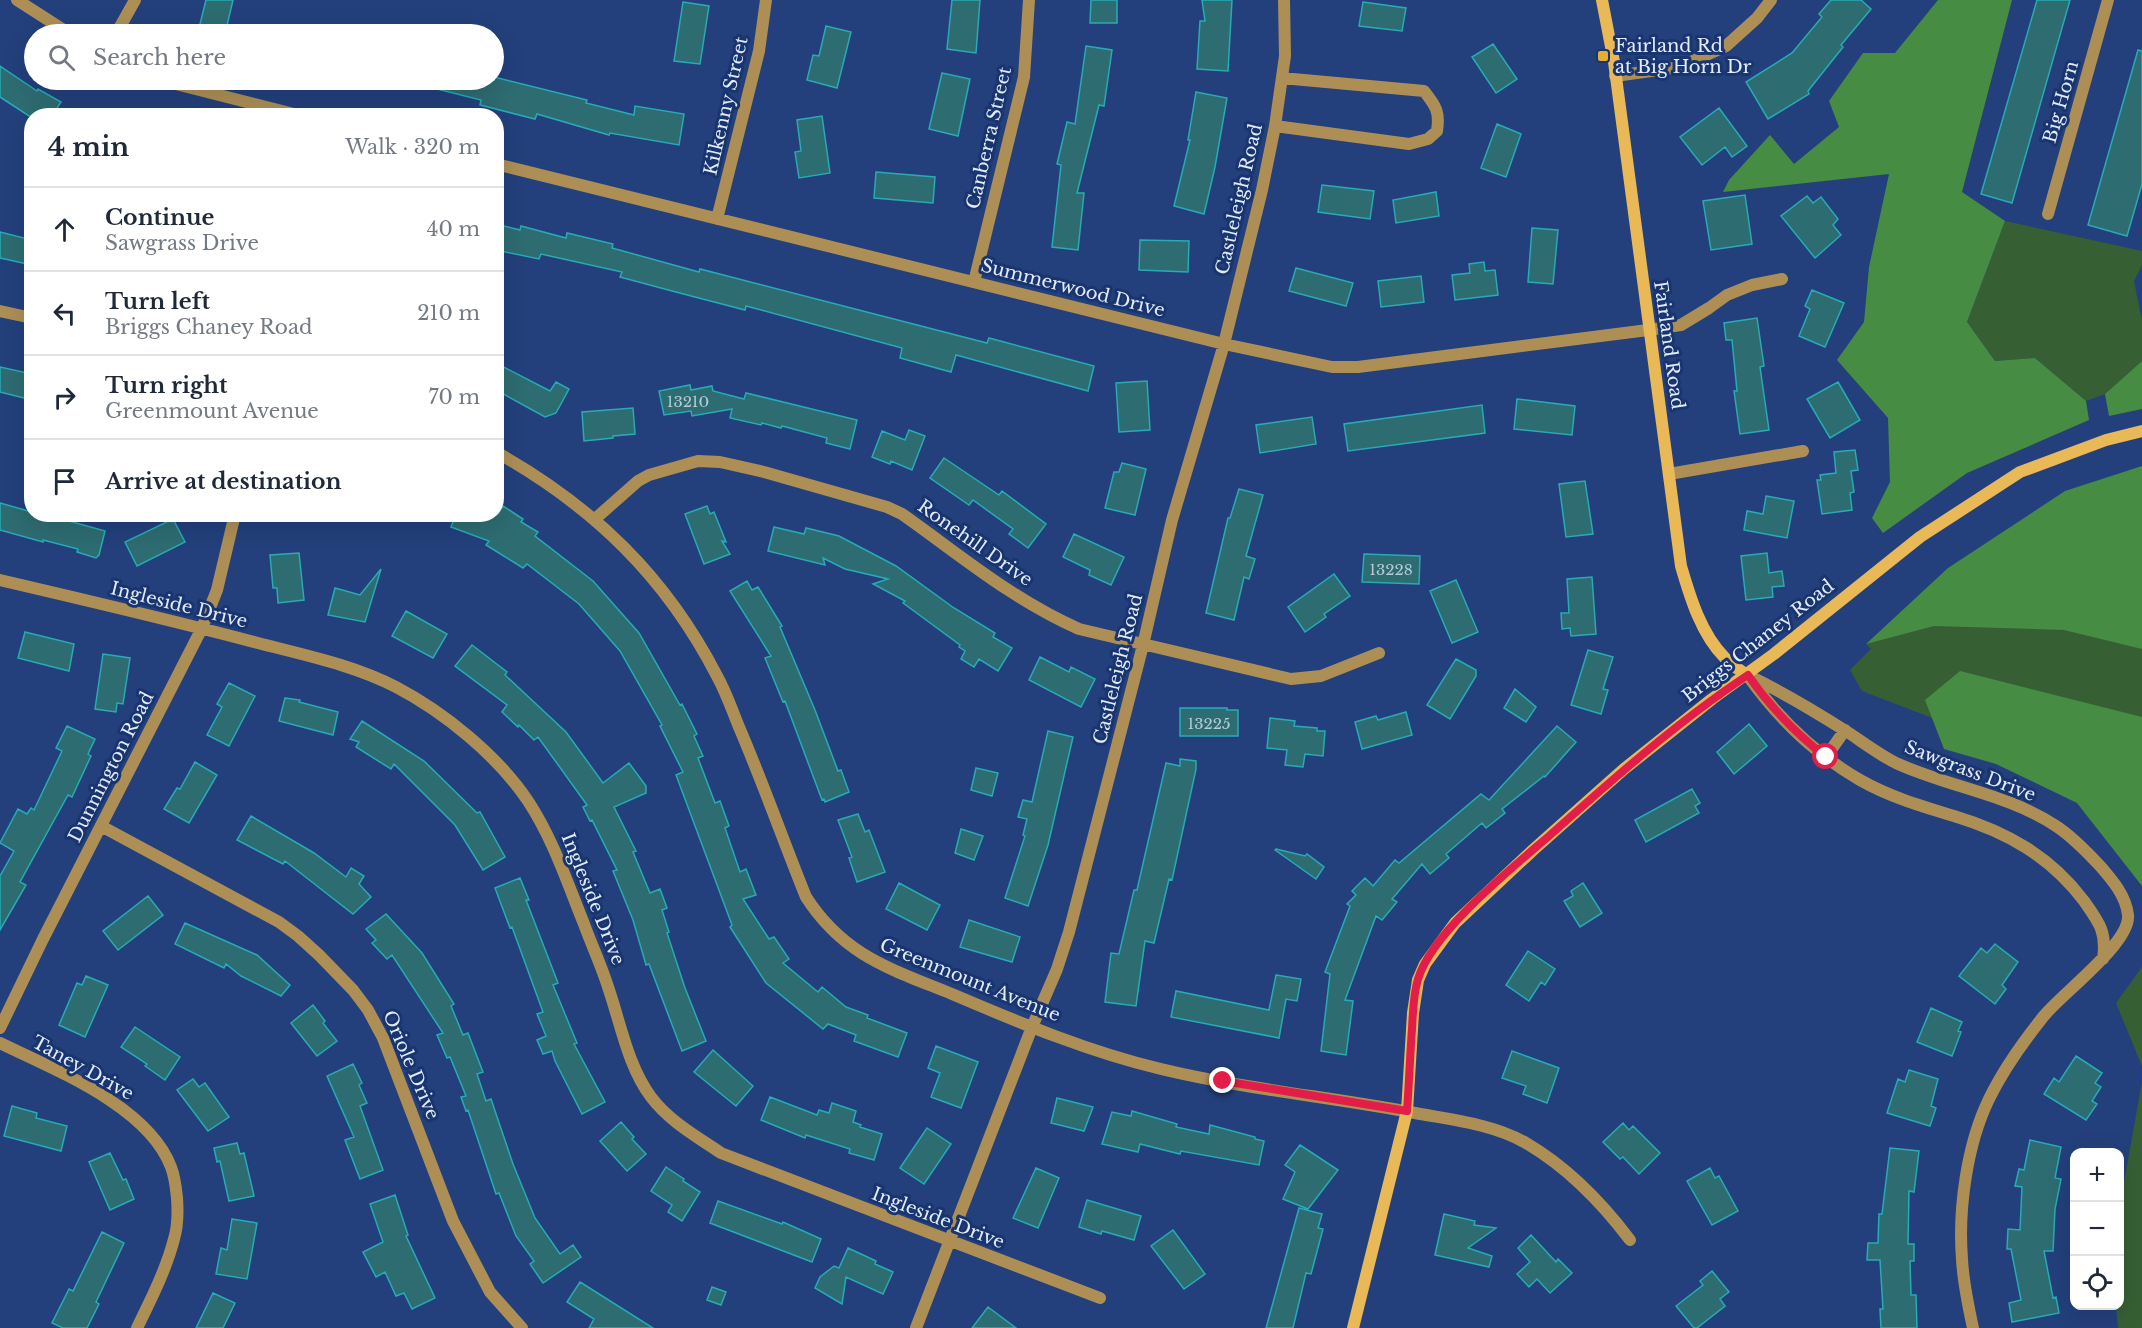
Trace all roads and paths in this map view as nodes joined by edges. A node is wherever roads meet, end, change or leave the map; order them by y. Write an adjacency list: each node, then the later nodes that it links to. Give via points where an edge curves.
1 (17, 0): 9 (street)
2 (135, 0): 10 (street)
3 (766, 0): 18 (street, Kilkenny Street, via 759,51)
4 (1029, 0): 20 (street, Canberra Street, via 1024,77)
5 (1284, 0): 12 (street, Castleleigh Road)
6 (1602, 0): 11 (main road, Fairland Road)
7 (1771, 0): 11 (street, via 1726,46 1680,67)
8 (2108, 0): 17 (street, Big Horn)
9 (54, 24)
10 (122, 24)
11 (1615, 76): 23 (main road, Fairland Road)
12 (1282, 78): 15 (street, Castleleigh Road); 15 (street, via 1424,91 1436,106 1437,131 1428,139 1409,144)
13 (199, 90): 14 (street)
14 (270, 108)
15 (1275, 126): 24 (street, Castleleigh Road)
16 (504, 166): 18 (street, Summerwood Drive)
17 (2048, 214)
18 (717, 219): 20 (street, Summerwood Drive)
19 (1782, 279): 23 (street, Summerwood Drive, via 1727,294 1681,325)
20 (974, 282): 24 (street, Summerwood Drive)
21 (0, 311): 22 (street)
22 (24, 316)
23 (1648, 330): 24 (street, Summerwood Drive, via 1358,367 1332,367); 28 (main road, Fairland Road)
24 (1224, 344): 33 (street, Castleleigh Road, via 1172,520)
25 (2142, 431): 35 (main road, Briggs Chaney Road, via 2020,471 1920,537)
26 (1803, 451): 28 (street)
27 (504, 456): 29 (street, Greenmount Avenue)
28 (1668, 474): 35 (main road, Fairland Road, via 1681,566 1694,604 1709,638 1725,659)
29 (595, 519): 33 (street, Ronehill Drive, via 638,481 698,460 764,472 887,507 986,577 1060,620 1079,629); 40 (street, Greenmount Avenue, via 663,590 699,642 748,747 806,897 828,926 870,960)
30 (233, 522): 32 (street, Dunnington Road, via 217,590)
31 (0, 580): 32 (street, Ingleside Drive)
32 (202, 628): 38 (street, Dunnington Road); 45 (street, Ingleside Drive, via 345,666 396,687 476,744 527,800 546,832 607,983 634,1066 651,1097 669,1116 721,1153)
33 (1143, 645): 34 (street, Ronehill Drive, via 1291,679 1321,676); 40 (street, Castleleigh Road, via 1069,932)
34 (1379, 653)
35 (1748, 675): 36 (street, Sawgrass Drive); 37 (street, via 1792,729); 43 (main road, Briggs Chaney Road, via 1712,699 1616,777 1476,902 1443,938 1418,980)
36 (1845, 730): 37 (street); 39 (street, Sawgrass Drive, via 1894,762 2018,806 2057,826 2090,855 2115,883 2128,916 2122,936)
37 (1826, 757): 39 (street, via 1888,794 1985,826 2042,857 2073,886 2102,928)
38 (101, 825): 41 (street, Dunnington Road); 48 (street, Oriole Drive, via 279,922 319,954 353,990 383,1038 453,1221 490,1292)
39 (2103, 959): 51 (street, Sawgrass Drive, via 2044,1015 2024,1042 1989,1100 1977,1131 1961,1229 1966,1296)
40 (1032, 1027): 43 (street, Greenmount Avenue, via 1161,1069); 45 (street, Castleleigh Road)
41 (0, 1028)
42 (0, 1043): 47 (street, Taney Drive, via 105,1097 131,1115 153,1138 171,1167 177,1205 175,1239)
43 (1407, 1111): 44 (street, Greenmount Avenue, via 1476,1124 1526,1143 1570,1175); 50 (main road, Briggs Chaney Road)
44 (1630, 1240)
45 (950, 1242): 46 (street, Ingleside Drive); 49 (street, Castleleigh Road)
46 (1100, 1298)
47 (137, 1328)
48 (522, 1328)
49 (916, 1328)
50 (1353, 1328)
51 (1973, 1328)

